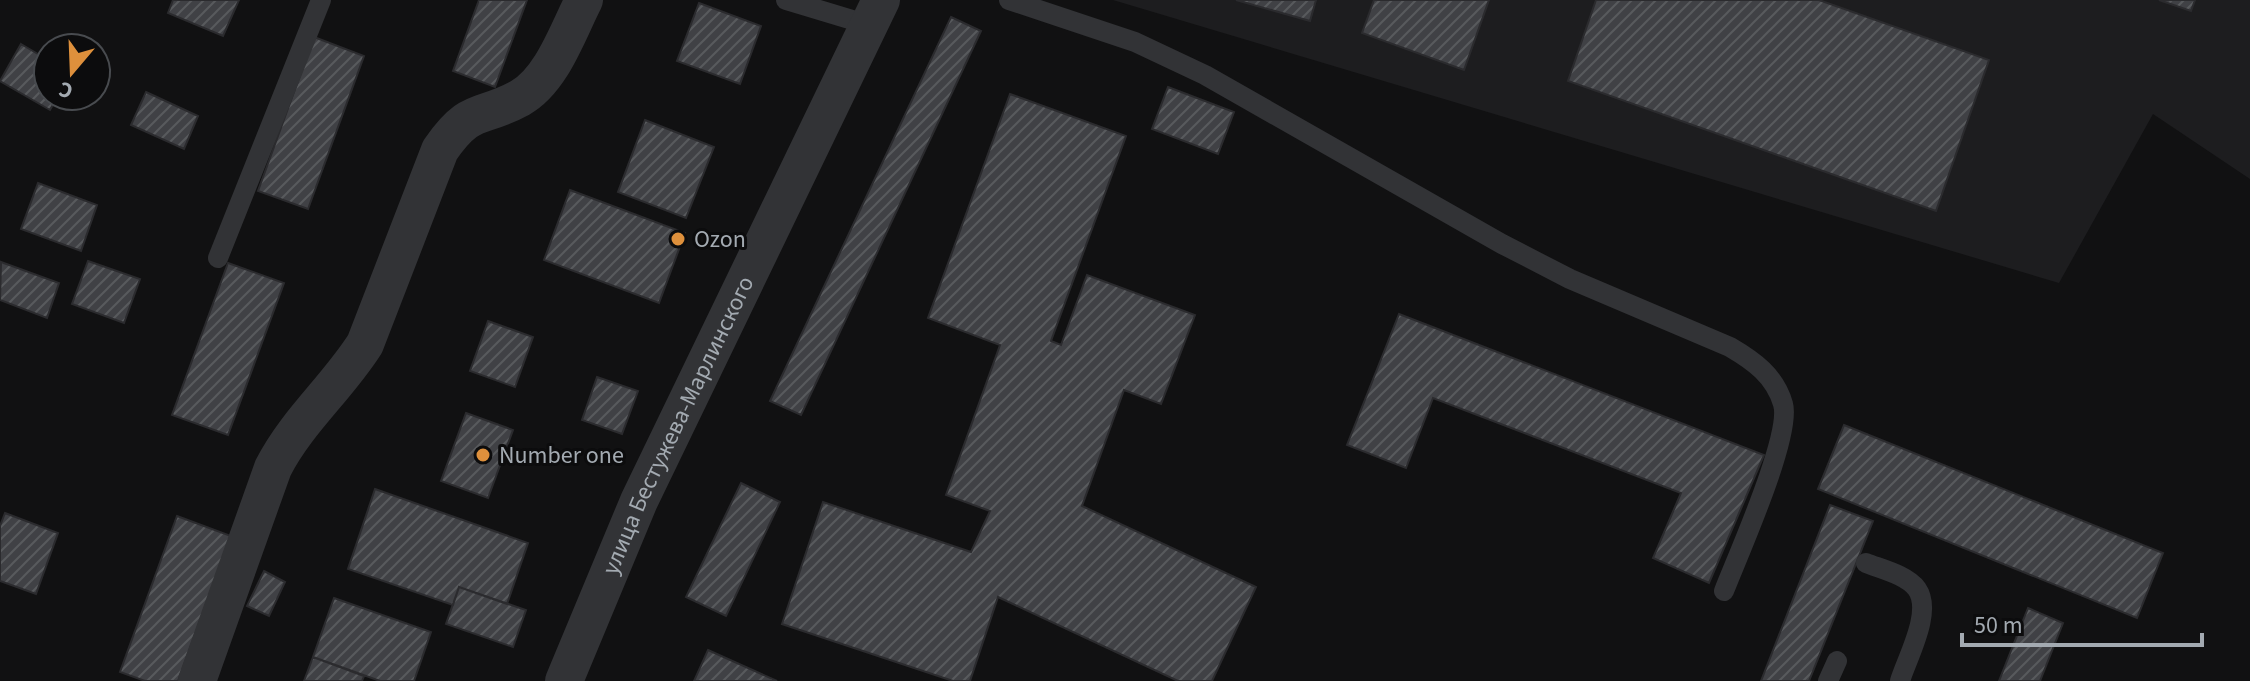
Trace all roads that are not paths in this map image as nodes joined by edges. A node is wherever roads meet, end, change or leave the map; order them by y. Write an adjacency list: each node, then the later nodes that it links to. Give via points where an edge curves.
1 (321, 0): 6 (lane)
2 (584, 0): 10 (street, via 539,82 522,97 473,115 454,129 440,150 365,344 347,373 287,440 273,468)
3 (786, 0): 5 (lane)
4 (1009, 0): 8 (lane, via 1135,42 1205,75 1530,258 1753,361 1772,379 1784,406 1783,434)
5 (875, 12): 11 (street, улица Бестужева-Марлинского, via 639,501)
6 (218, 258)
7 (1866, 563): 13 (lane, via 1918,590 1922,604)
8 (1724, 591)
9 (1837, 661): 12 (lane)
10 (197, 681)
11 (564, 681)
12 (1828, 681)
13 (1900, 681)

